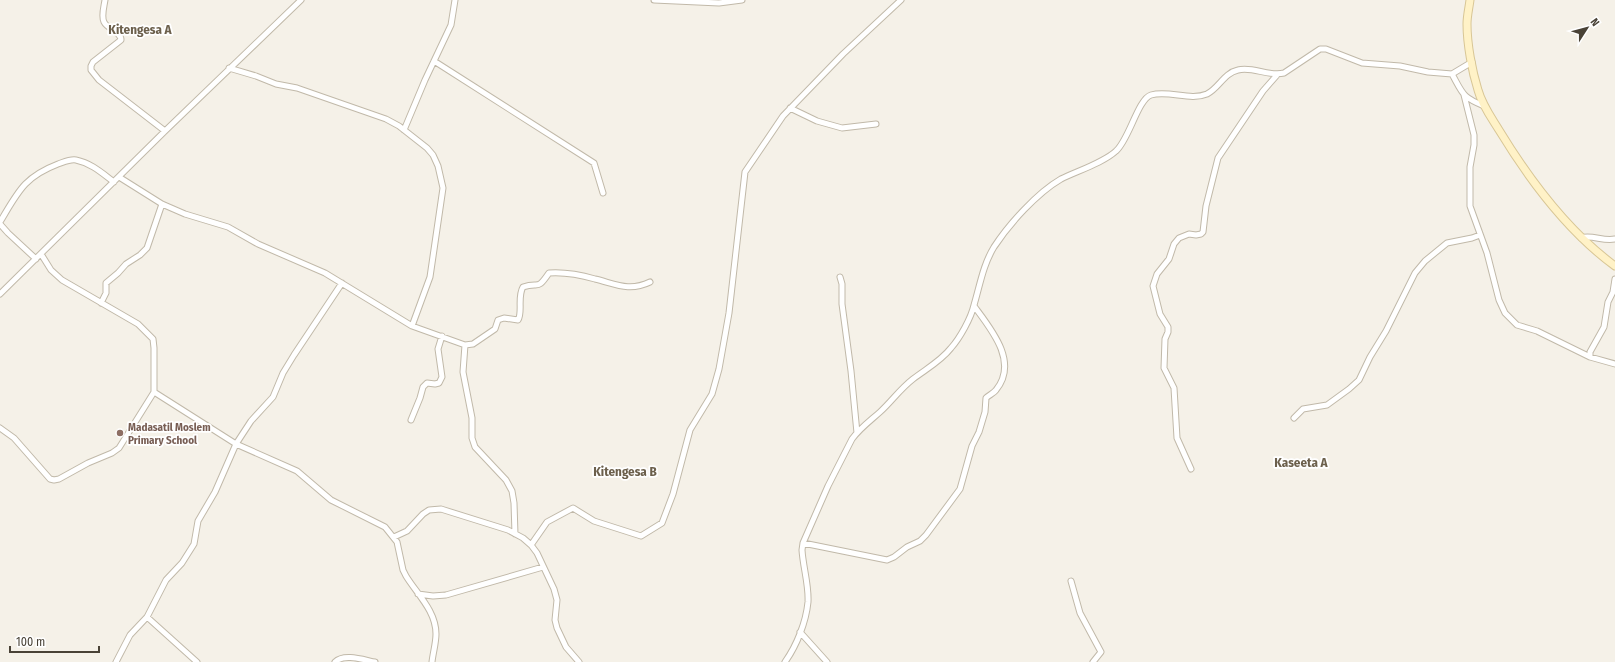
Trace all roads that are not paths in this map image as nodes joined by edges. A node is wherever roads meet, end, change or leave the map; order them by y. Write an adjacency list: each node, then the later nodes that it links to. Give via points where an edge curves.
1 (105, 0): 19 (street, via 103,21 120,35 121,40 93,62 91,70 106,87)
2 (301, 0): 11 (street)
3 (455, 0): 9 (street, via 451,24)
4 (654, 0): 8 (street)
5 (742, 0): 8 (street, via 719,3)
6 (901, 0): 16 (street)
7 (1470, 0): 10 (street, via 1467,24)
8 (676, 1)
9 (434, 61): 18 (street); 22 (street, via 594,163)
10 (1472, 62): 12 (street); 15 (street)
11 (229, 68): 18 (street, via 341,103 386,119); 19 (street)
12 (1452, 74): 13 (street, via 1362,63 1320,49); 14 (street)
13 (1277, 75): 37 (street, via 1246,69 1238,70 1226,76 1207,94 1161,94 1147,98 1116,152 1060,180 1040,195 1000,238 987,260); 49 (street, via 1263,91 1218,158 1206,206 1203,232 1179,238 1169,259 1157,274 1153,286 1160,314 1168,326 1164,368 1174,388 1177,438)
14 (1464, 95): 15 (street); 25 (street, via 1474,135 1470,167 1470,206)
15 (1484, 106): 26 (street, via 1513,154)
16 (790, 108): 17 (street, via 817,121 842,128); 53 (street, via 745,172 729,313 719,369 712,394 690,430 673,494 662,523 640,536 594,521 573,508 547,522)
17 (876, 124)
18 (404, 130): 38 (street, via 433,155 443,188 430,277)
19 (165, 131): 20 (street)
20 (118, 177): 21 (street); 23 (street)
21 (114, 182): 24 (street, via 88,164 69,160 51,167 25,183); 28 (street)
22 (603, 193)
23 (162, 204): 34 (street, via 192,217 228,227 258,244); 36 (street, via 147,248 106,283 106,293)
24 (0, 223): 29 (street)
25 (1480, 235): 41 (street, via 1499,300 1508,317 1517,325 1537,331); 44 (street, via 1447,243 1425,261 1417,269 1359,380 1327,404 1303,409)
26 (1581, 238): 27 (street, via 1585,236 1604,240); 30 (street)
27 (1615, 239)
28 (41, 254): 29 (street); 36 (street, via 56,275)
29 (36, 259): 35 (street)
30 (1615, 266)
31 (840, 277): 47 (street)
32 (1615, 279): 41 (street, via 1604,327 1590,352)
33 (650, 282): 40 (street, via 639,287 620,286 582,276 549,273 537,285 522,286 518,320 501,318 494,329 473,344)
34 (342, 283): 38 (street); 48 (street, via 294,355 273,397 251,421)
35 (0, 294)
36 (101, 303): 43 (street, via 138,324 153,339)
37 (974, 306): 47 (street, via 959,338 942,358 896,394); 52 (street, via 988,324 1002,351 1005,373 996,391 986,398 985,412 960,489 926,535 920,541 907,546 894,558 887,560)
38 (412, 326): 39 (street)
39 (442, 336): 40 (street); 45 (street, via 438,349 442,377 440,383 427,382)
40 (465, 345): 50 (street, via 463,372 472,418 474,447 506,480 512,491)
41 (1590, 357): 42 (street)
42 (1615, 364)
43 (154, 392): 46 (street, via 119,448 112,454 88,463 60,479 50,478 14,438); 48 (street)
44 (1294, 418)
45 (411, 420)
46 (0, 428)
47 (856, 433): 52 (street)
48 (236, 444): 51 (street, via 297,471 331,500 380,524); 57 (street, via 215,492 198,521 194,544 182,563 166,580)
49 (1191, 469)
50 (515, 534): 51 (street, via 441,508 429,510 406,531); 53 (street)
51 (394, 537): 56 (street, via 400,550 403,570)
52 (803, 543): 58 (street, via 808,601)
53 (531, 545): 54 (street)
54 (543, 566): 56 (street, via 446,595); 64 (street, via 557,600 557,628 566,647)
55 (1071, 581): 67 (street, via 1080,613 1100,652)
56 (418, 594): 63 (street, via 434,622 436,633)
57 (147, 617): 59 (street, via 130,635); 60 (street)
58 (800, 632): 65 (street); 66 (street)
59 (116, 662)
60 (197, 662)
61 (335, 662): 62 (street, via 340,658)
62 (375, 662)
63 (432, 662)
64 (579, 662)
65 (785, 662)
66 (827, 662)
67 (1093, 662)

